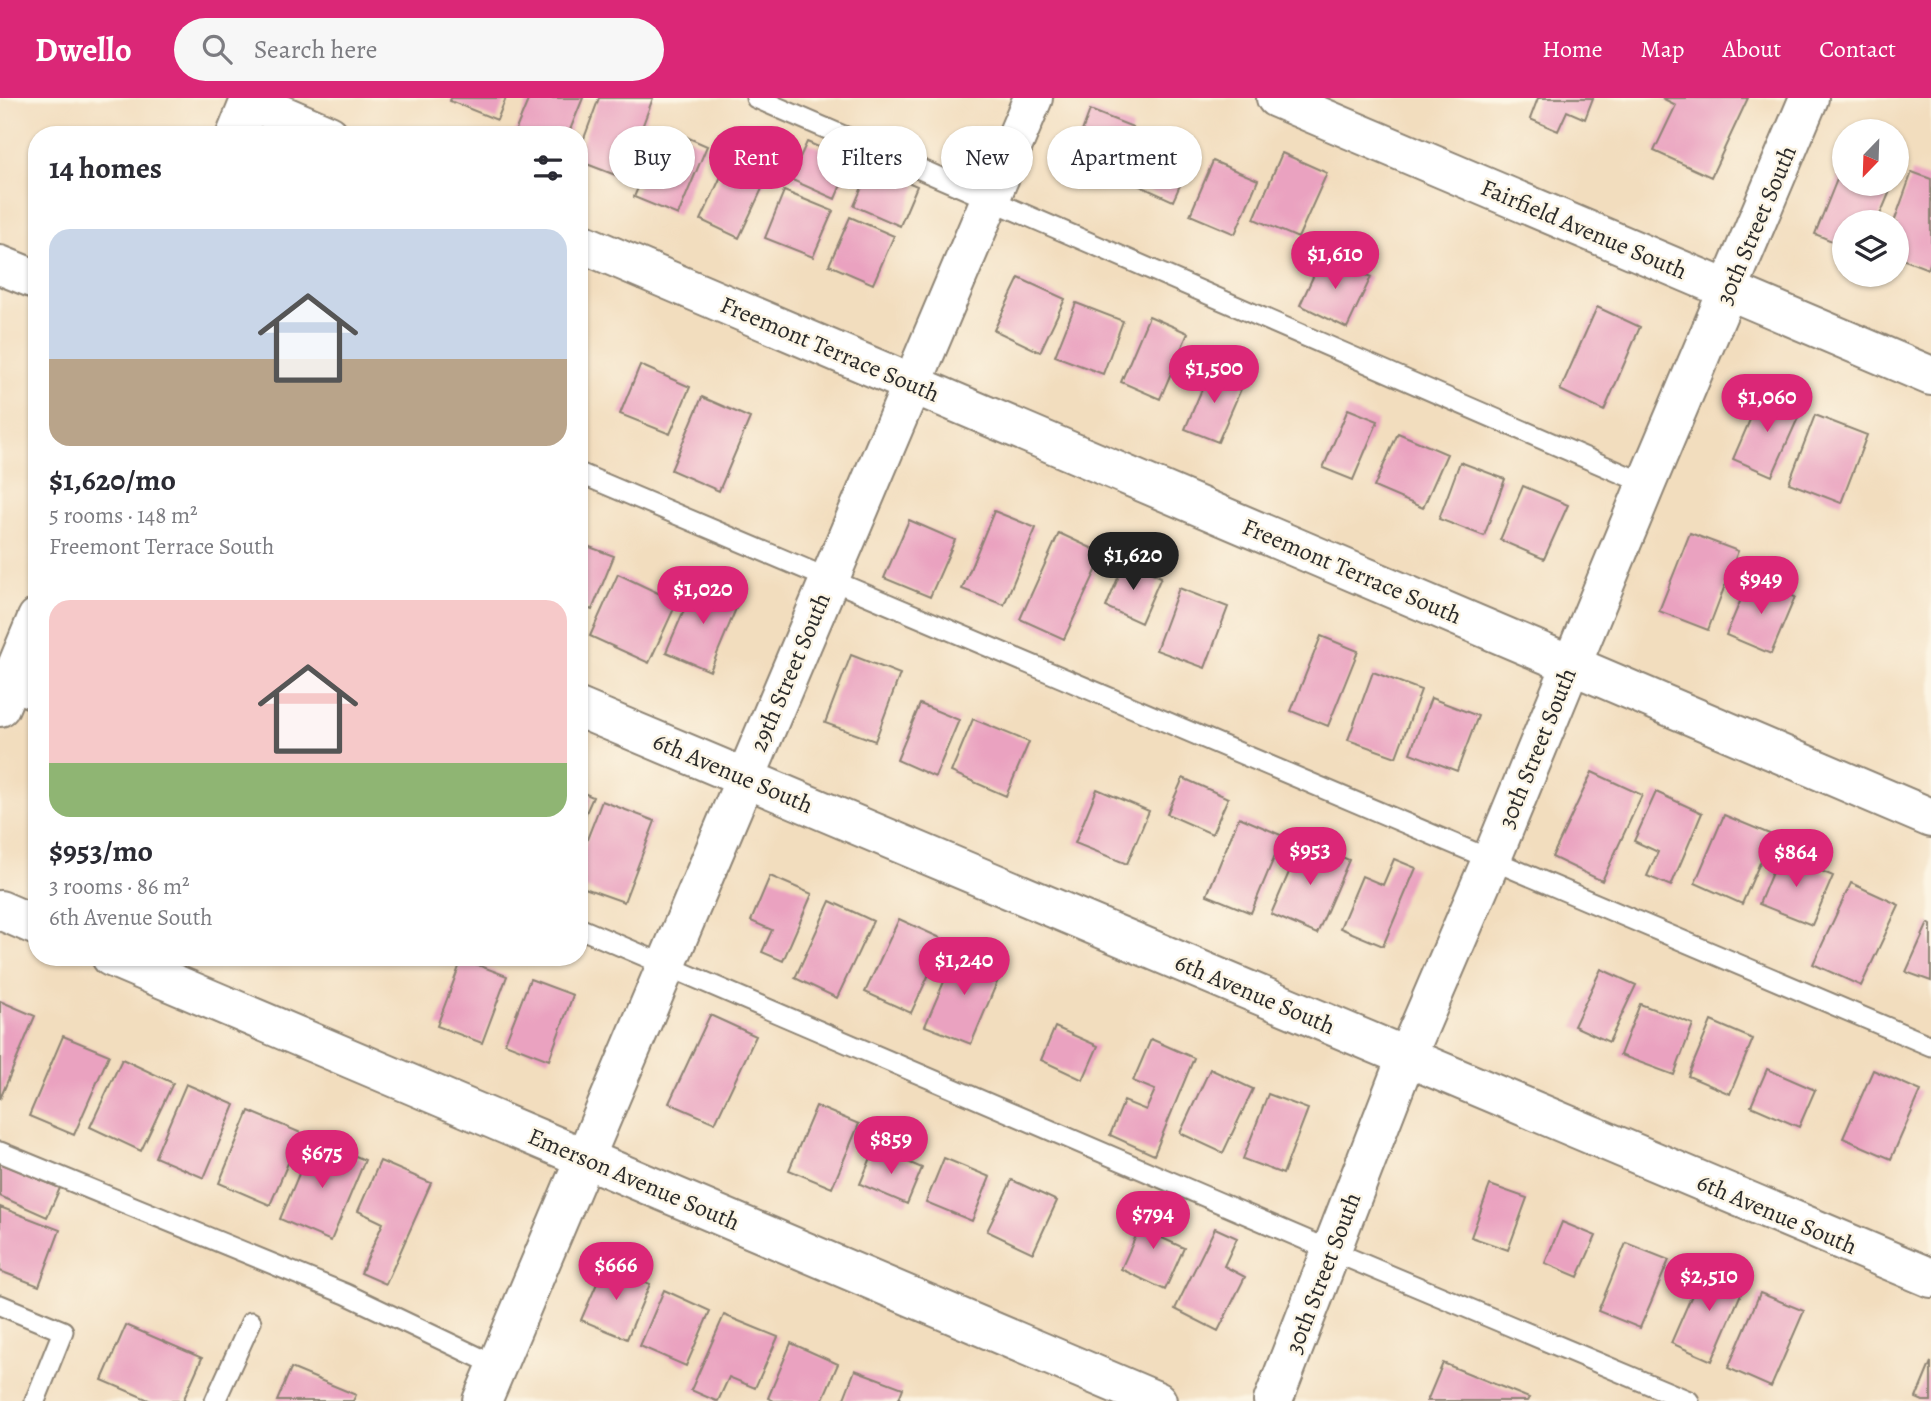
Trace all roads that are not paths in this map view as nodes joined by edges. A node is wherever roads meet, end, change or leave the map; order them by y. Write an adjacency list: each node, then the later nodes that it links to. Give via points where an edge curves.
1 (756, 98): 7 (lane)
2 (1032, 98): 7 (street, 29th Street South)
3 (1276, 98): 11 (street, Fairfield Avenue South)
4 (1809, 98): 11 (street, 30th Street South)
5 (245, 111): 6 (street)
6 (298, 126)
7 (990, 198): 13 (street, 29th Street South); 15 (lane)
8 (588, 246): 13 (street, Freemont Terrace South)
9 (0, 265): 10 (street)
10 (28, 276)
11 (1728, 290): 12 (street, Fairfield Avenue South); 15 (street, 30th Street South)
12 (1931, 376)
13 (912, 383): 16 (street, 29th Street South); 18 (street, Freemont Terrace South)
14 (588, 477): 16 (lane)
15 (1646, 484): 18 (street, 30th Street South)
16 (829, 580): 21 (street, 29th Street South); 23 (lane)
17 (28, 651): 19 (street)
18 (1572, 665): 22 (street, Freemont Terrace South); 23 (street, 30th Street South)
19 (15, 699)
20 (588, 712): 21 (street, 6th Avenue South)
21 (745, 778): 27 (street, 29th Street South); 30 (street, 6th Avenue South)
22 (1931, 818)
23 (1492, 858): 29 (lane); 30 (street, 30th Street South)
24 (0, 910): 25 (street)
25 (28, 922)
26 (588, 932): 27 (lane)
27 (666, 964): 32 (street, 29th Street South); 33 (lane)
28 (132, 966): 32 (street, Emerson Avenue South)
29 (1931, 1046)
30 (1406, 1058): 33 (street, 30th Street South); 34 (street, 6th Avenue South)
31 (0, 1152): 37 (lane, via 346,1294)
32 (584, 1158): 37 (street, 29th Street South); 41 (street, Emerson Avenue South)
33 (1332, 1251): 42 (street, 30th Street South); 43 (lane)
34 (1931, 1278)
35 (0, 1305): 38 (lane, via 63,1331)
36 (251, 1322): 39 (lane)
37 (497, 1366): 40 (street, 29th Street South)
38 (35, 1401)
39 (215, 1401)
40 (482, 1401)
41 (1157, 1401)
42 (1273, 1401)
43 (1689, 1401)

